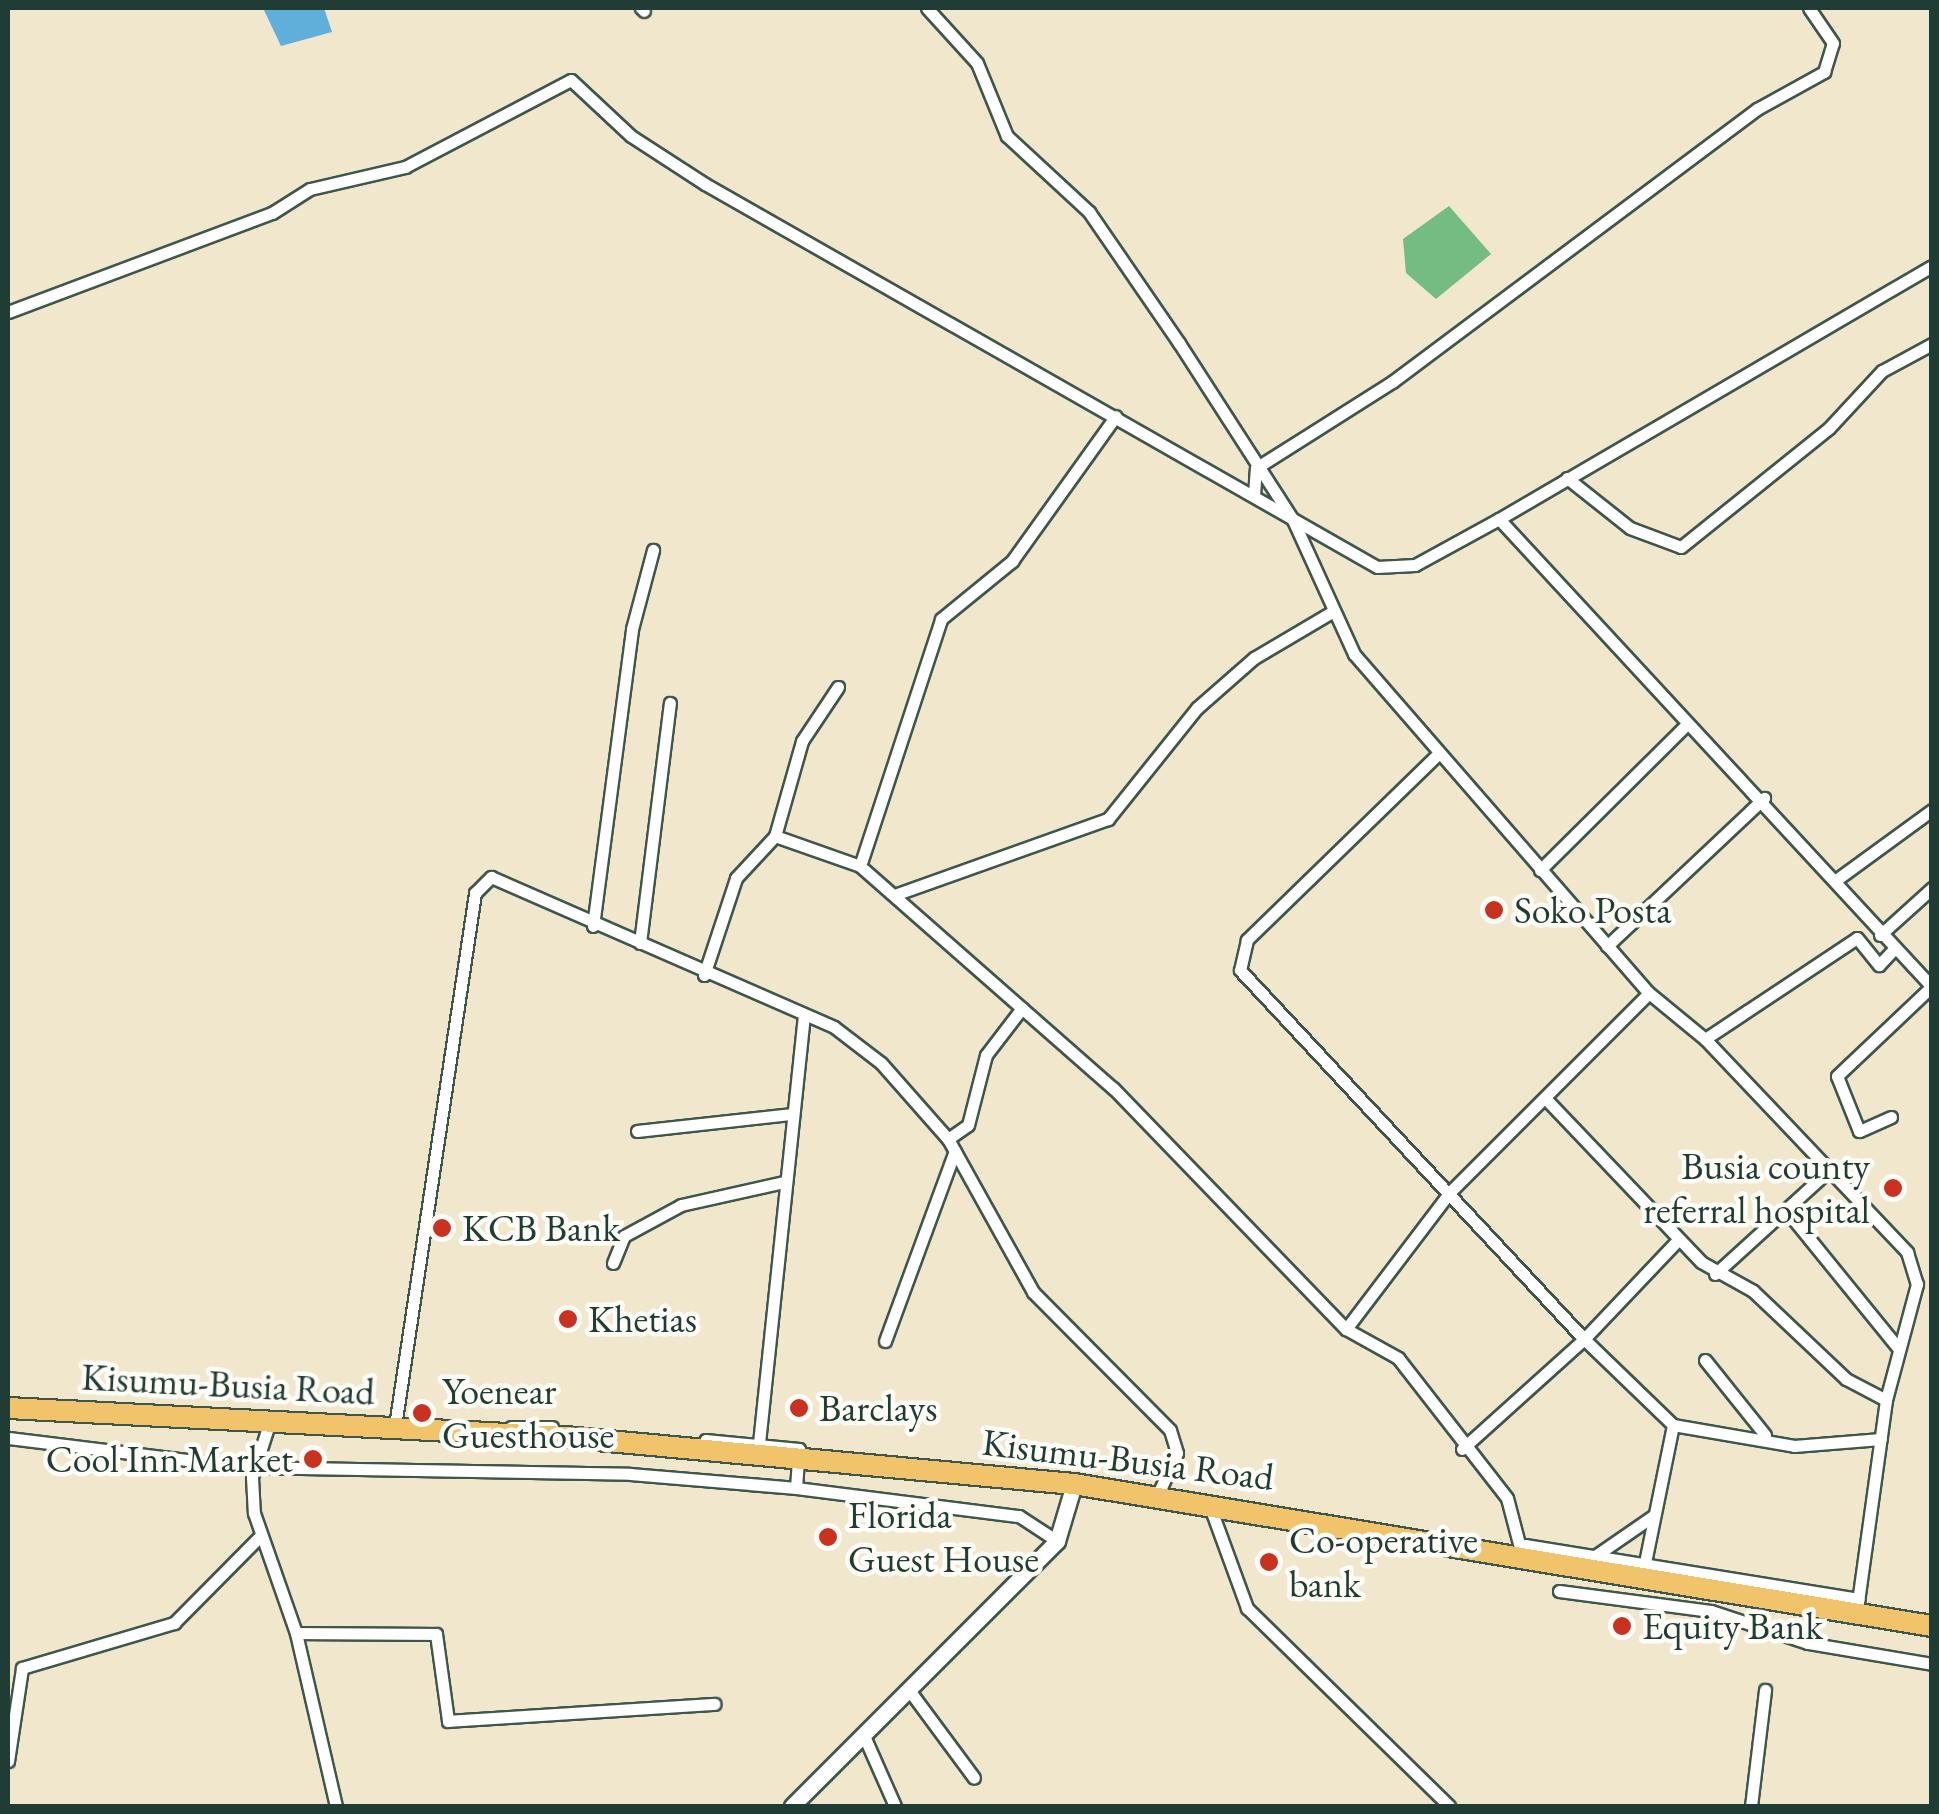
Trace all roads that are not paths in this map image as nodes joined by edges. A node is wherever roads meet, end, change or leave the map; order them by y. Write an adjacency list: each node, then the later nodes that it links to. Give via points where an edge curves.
1 (927, 8): 7 (street, via 977,63 1008,136 1118,251)
2 (1809, 8): 7 (street, via 1833,43 1824,72 1757,109 1392,382)
3 (1932, 266): 8 (street)
4 (8, 312): 6 (street, via 272,212 310,189 405,168 570,80 631,136 705,184)
5 (1932, 344): 8 (street, via 1882,371 1829,428 1681,548 1630,528)
6 (1116, 416): 9 (street); 21 (street, via 1012,560 941,619)
7 (1256, 468): 9 (street); 11 (street)
8 (1567, 478): 10 (street)
9 (1254, 496): 11 (street)
10 (1499, 519): 11 (street, via 1444,553 1395,568); 16 (street)
11 (1293, 520): 13 (street)
12 (653, 550): 26 (street, via 632,630)
13 (1330, 613): 17 (street); 25 (street, via 1254,658 1197,708 1108,819)
14 (838, 687): 20 (street, via 802,741)
15 (670, 703): 28 (street)
16 (1686, 725): 18 (street); 22 (street)
17 (1438, 754): 22 (street); 44 (street, via 1238,957 1251,988)
18 (1764, 798): 23 (street); 29 (street)
19 (1932, 810): 23 (street)
20 (775, 836): 21 (street); 31 (street, via 736,878)
21 (860, 866): 25 (street)
22 (1540, 870): 29 (street)
23 (1836, 880): 27 (street)
24 (1932, 888): 27 (street)
25 (897, 894): 34 (street)
26 (593, 926): 28 (street); 58 (street, via 480,879)
27 (1880, 935): 30 (street)
28 (640, 943): 31 (street)
29 (1607, 946): 33 (street)
30 (1895, 948): 32 (street); 36 (street, via 1879,966 1857,938)
31 (704, 975): 35 (street)
32 (1931, 987): 39 (street, via 1837,1076 1859,1131)
33 (1649, 994): 36 (street); 37 (street)
34 (1022, 1008): 41 (street, via 986,1055 968,1125); 49 (street, via 1113,1088)
35 (804, 1016): 38 (street); 41 (street, via 880,1062)
36 (1705, 1039): 42 (street)
37 (1545, 1098): 44 (street); 46 (street)
38 (790, 1114): 40 (street); 43 (street)
39 (1891, 1118)
40 (637, 1131)
41 (951, 1145): 51 (street); 69 (street, via 1033,1292 1170,1430 1176,1453)
42 (1828, 1172): 45 (street); 52 (street, via 1915,1268)
43 (784, 1182): 47 (street, via 681,1205 624,1236); 63 (street)
44 (1450, 1192): 49 (street); 50 (street, via 1502,1261)
45 (1786, 1210): 48 (street); 52 (street)
46 (1678, 1240): 48 (street); 50 (street)
47 (612, 1263)
48 (1715, 1274): 54 (street, via 1753,1290 1846,1378)
49 (1346, 1329): 64 (street, via 1398,1358)
50 (1584, 1339): 57 (street); 64 (street)
51 (886, 1341)
52 (1899, 1349): 54 (street)
53 (1705, 1360): 60 (street)
54 (1886, 1400): 62 (street)
55 (8, 1408): 56 (highway, Kisumu-Busia Road)
56 (269, 1424): 58 (highway, Kisumu-Busia Road); 66 (street)
57 (1673, 1425): 60 (street); 71 (street)
58 (395, 1426): 59 (highway, Kisumu-Busia Road)
59 (507, 1435): 63 (street, via 524,1424); 65 (highway, Kisumu-Busia Road)
60 (1765, 1435): 62 (street, via 1794,1446)
61 (8, 1438): 66 (street)
62 (1881, 1439): 77 (street)
63 (759, 1443): 65 (street, via 799,1449)
64 (1462, 1448): 74 (street, via 1507,1498 1524,1550)
65 (800, 1460): 67 (highway, Kisumu-Busia Road); 68 (street)
66 (253, 1467): 68 (street, via 630,1474); 79 (street, via 254,1513)
67 (1074, 1484): 69 (highway, Kisumu-Busia Road); 73 (street)
68 (796, 1488): 73 (street, via 1018,1516)
69 (1158, 1494): 70 (highway, Kisumu-Busia Road)
70 (1208, 1500): 75 (highway, Kisumu-Busia Road); 90 (street, via 1247,1608)
71 (1654, 1515): 74 (street); 75 (street)
72 (258, 1538): 85 (street, via 174,1623 22,1668)
73 (1057, 1541): 81 (street, via 948,1641)
74 (1596, 1556): 75 (street)
75 (1643, 1570): 77 (highway, Kisumu-Busia Road)
76 (1559, 1591): 80 (street, via 1711,1612 1808,1644)
77 (1858, 1607): 78 (highway, Kisumu-Busia Road)
78 (1932, 1626)
79 (296, 1632): 83 (street, via 436,1634 448,1721); 87 (street)
80 (1932, 1664)
81 (910, 1690): 84 (street); 86 (street)
82 (1765, 1690): 91 (street)
83 (714, 1704)
84 (864, 1736): 88 (street); 89 (street)
85 (8, 1761)
86 (974, 1778)
87 (336, 1806)
88 (793, 1806)
89 (895, 1806)
90 (1449, 1806)
91 (1751, 1806)

